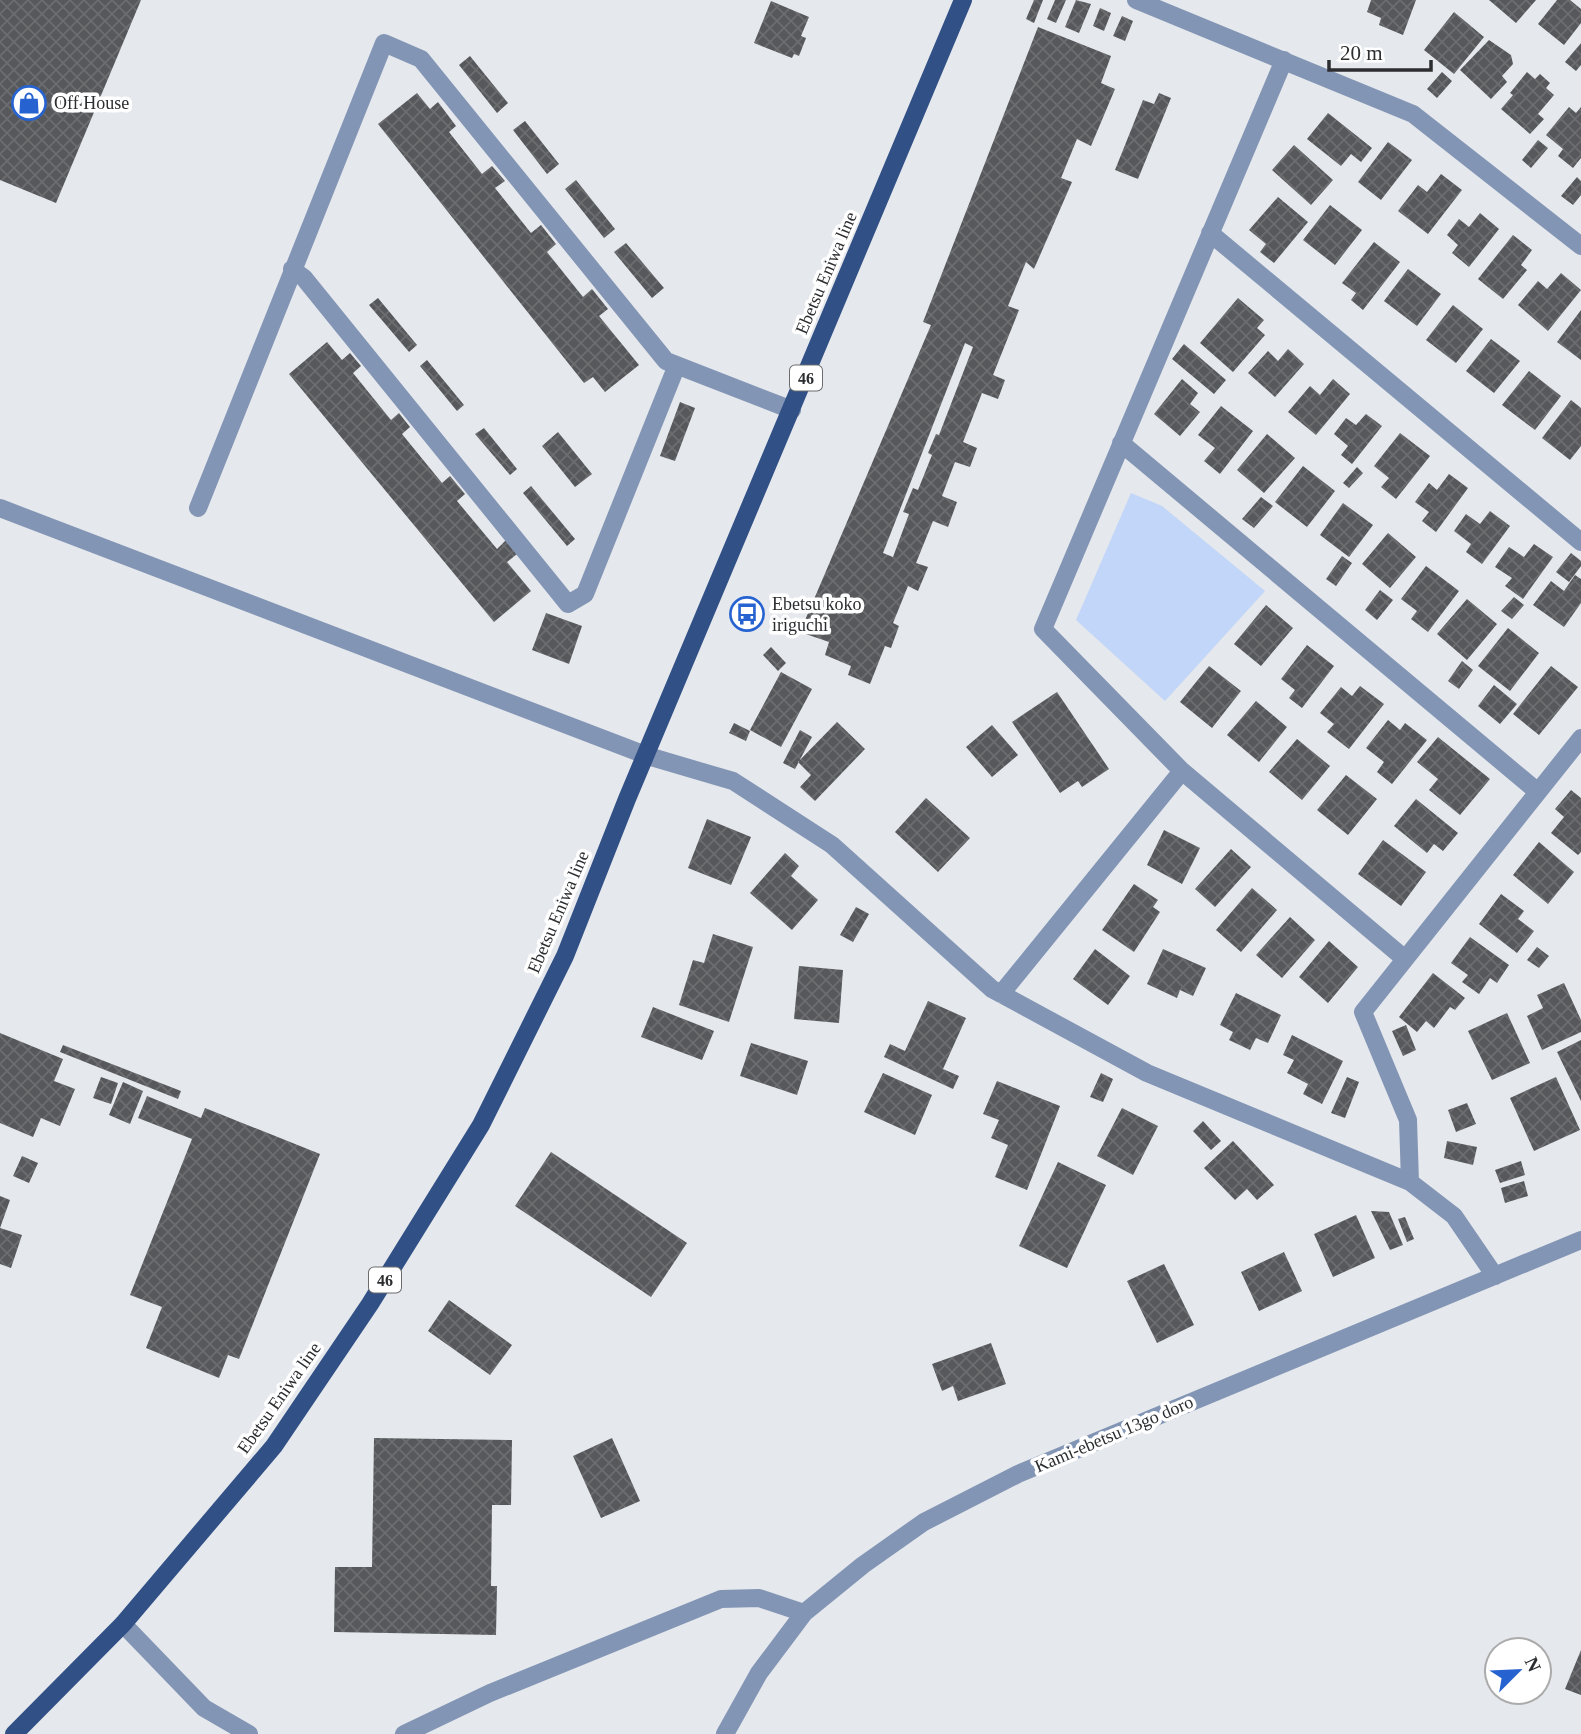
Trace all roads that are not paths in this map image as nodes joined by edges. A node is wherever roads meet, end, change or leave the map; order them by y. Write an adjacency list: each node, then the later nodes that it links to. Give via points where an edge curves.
1 (962, 0): 8 (main road, Ebetsu Eniwa line / 46)
2 (1136, 0): 3 (street)
3 (1284, 60): 4 (street); 5 (street, via 1413,114)
4 (1210, 233): 9 (street); 12 (street)
5 (1581, 246)
6 (292, 269): 7 (street, via 384,43 421,59 666,361); 7 (street, via 304,278 568,604 584,594); 11 (street)
7 (677, 365): 8 (street)
8 (792, 410): 14 (main road, Ebetsu Eniwa line / 46)
9 (1121, 443): 15 (street, via 1043,629); 16 (street)
10 (0, 508): 14 (street)
11 (198, 508)
12 (1581, 542)
13 (1581, 738): 16 (street)
14 (648, 756): 18 (street, via 733,781 832,845); 23 (main road, Ebetsu Eniwa line / 46, via 565,956 481,1125 370,1304 274,1446)
15 (1182, 771): 17 (street); 18 (street)
16 (1538, 792): 17 (street)
17 (1405, 959): 19 (street, via 1363,1012 1408,1120)
18 (1001, 994): 19 (street, via 1147,1073)
19 (1410, 1182): 21 (street, via 1454,1216)
20 (1581, 1240): 21 (street, Kami-ebetsu 13go doro)
21 (1495, 1276): 22 (street, Kami-ebetsu 13go doro, via 971,1496 892,1544)
22 (804, 1613): 26 (street, via 759,1598 721,1599 490,1693); 27 (street, Kami-ebetsu 13go doro, via 759,1673)
23 (123, 1624): 24 (main road, Ebetsu Eniwa line / 46); 25 (street, via 204,1708)
24 (14, 1734)
25 (249, 1734)
26 (404, 1734)
27 (724, 1734)

